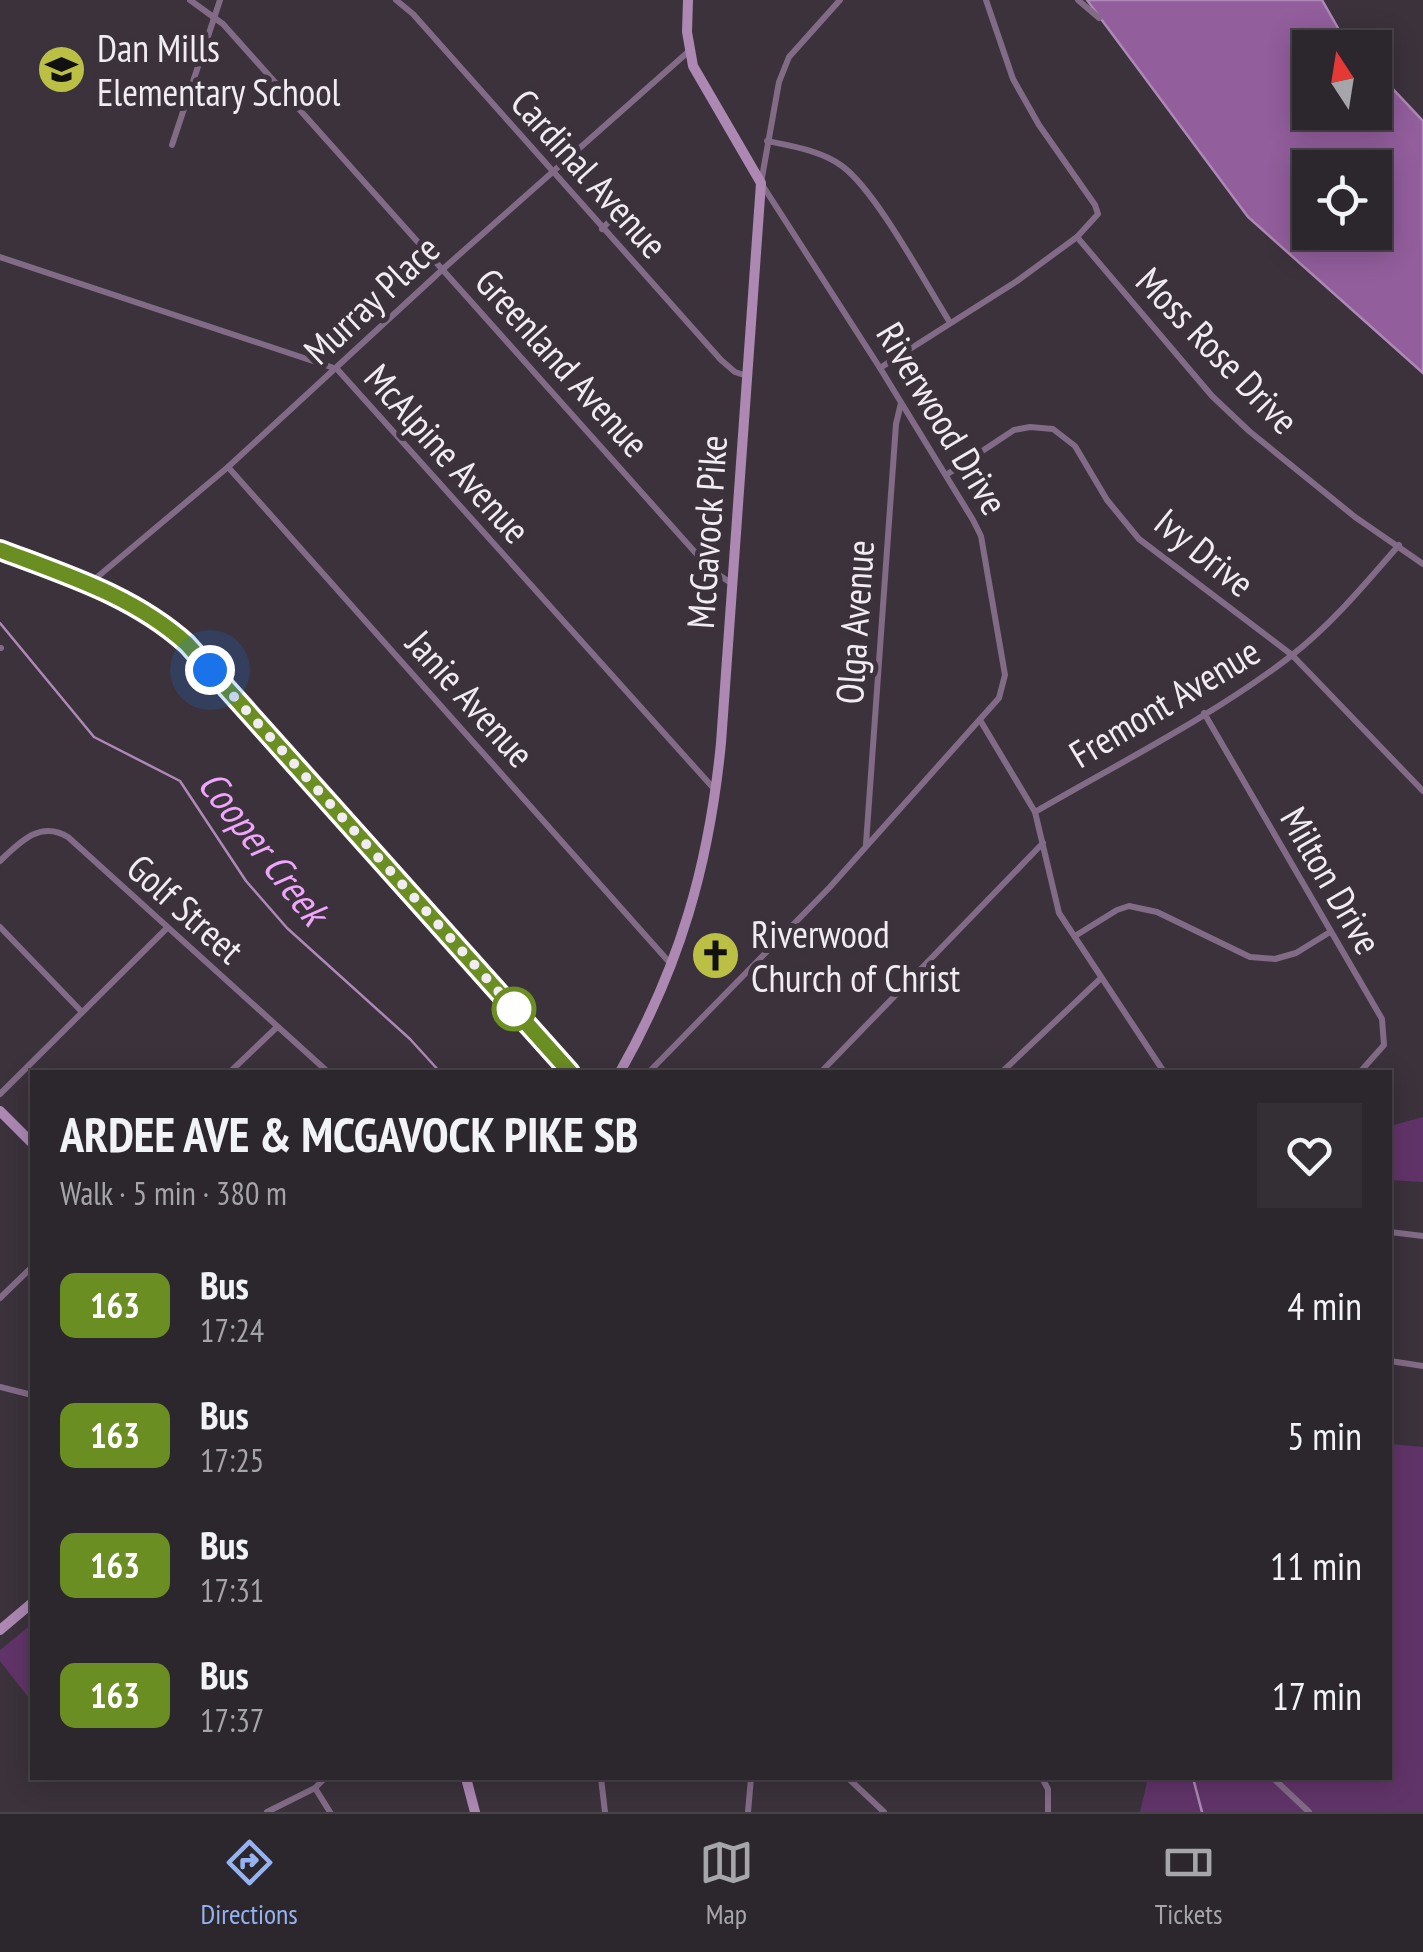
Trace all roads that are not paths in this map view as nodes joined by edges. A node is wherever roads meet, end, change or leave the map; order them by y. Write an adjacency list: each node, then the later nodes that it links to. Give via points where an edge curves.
1 (190, 0): 8 (street, Greenland Avenue)
2 (220, 0): 8 (street)
3 (396, 0): 13 (street, Cardinal Avenue)
4 (840, 0): 11 (street, McGavock Pike, via 790,57 778,82)
5 (986, 0): 17 (street, via 1013,79 1095,205 1098,214)
6 (1078, 0): 9 (street)
7 (686, 2): 10 (street, Riverwood Drive)
8 (214, 15): 12 (street); 19 (street, Greenland Avenue)
9 (1099, 18)
10 (688, 52): 13 (street, Murray Place); 14 (street, Riverwood Drive)
11 (768, 141): 14 (street, McGavock Pike); 20 (street, via 838,163 860,181)
12 (172, 144)
13 (553, 172): 16 (street, Cardinal Avenue); 19 (street, Murray Place)
14 (761, 184): 21 (street, Riverwood Drive); 23 (street, McGavock Pike)
15 (621, 209): 16 (street)
16 (602, 229): 23 (street, Cardinal Avenue, via 721,360)
17 (1077, 237): 20 (street); 27 (street, Moss Rose Drive, via 1212,396)
18 (0, 257): 22 (street, McAlpine Avenue)
19 (444, 268): 22 (street, Murray Place); 30 (street, Greenland Avenue, via 710,569)
20 (949, 322): 21 (street)
21 (880, 368): 24 (street, Riverwood Drive)
22 (337, 369): 25 (street, Murray Place); 36 (street, McAlpine Avenue)
23 (747, 376): 30 (street, McGavock Pike)
24 (901, 403): 26 (street, Riverwood Drive); 39 (street, Olga Avenue)
25 (228, 467): 31 (street, Murray Place); 45 (street, Janie Avenue)
26 (946, 475): 32 (street, Ivy Drive, via 1014,430 1053,430 1075,446 1139,540); 34 (street, Riverwood Drive, via 981,536 1004,675 999,698)
27 (1399, 546): 29 (street, Moss Rose Drive); 32 (street, Fremont Avenue)
28 (0, 550): 31 (street)
29 (1423, 564)
30 (732, 583): 36 (street, McGavock Pike)
31 (89, 584): 51 (street, via 150,613 187,644)
32 (1292, 656): 33 (street, Fremont Avenue); 35 (street, Ivy Drive)
33 (1204, 713): 37 (street, Fremont Avenue); 43 (street, Milton Drive)
34 (980, 720): 37 (street); 39 (street, Riverwood Drive)
35 (1423, 790)
36 (716, 791): 45 (street, McGavock Pike, via 703,869)
37 (1035, 812): 38 (street)
38 (1043, 843): 44 (street, via 1058,913); 54 (street)
39 (866, 846): 53 (street, Riverwood Drive)
40 (0, 862): 42 (street, Golf Street, via 24,838 56,830)
41 (0, 927): 47 (street)
42 (167, 928): 47 (street); 48 (street, Golf Street)
43 (1330, 932): 44 (street, via 1296,953 1250,958 1157,912 1130,906); 57 (street, Milton Drive, via 1385,1030 1384,1045)
44 (1075, 936): 46 (street)
45 (673, 965): 52 (street, McGavock Pike)
46 (1100, 979): 55 (street); 56 (street)
47 (82, 1012): 58 (street)
48 (277, 1026): 49 (street); 50 (street, Golf Street)
49 (232, 1070)
50 (326, 1070)
51 (568, 1070)
52 (621, 1070)
53 (651, 1070)
54 (823, 1070)
55 (1004, 1070)
56 (1163, 1070)
57 (1362, 1070)
58 (0, 1094)
59 (0, 1111): 60 (street)
60 (30, 1142)
61 (1392, 1232): 62 (street)
62 (1423, 1236)
63 (30, 1269): 64 (street)
64 (0, 1298)
65 (1392, 1362): 66 (street)
66 (1423, 1366)
67 (0, 1387): 68 (street)
68 (30, 1394)
69 (30, 1605): 70 (street)
70 (0, 1630)
71 (323, 1780): 78 (street)
72 (467, 1780): 81 (street)
73 (601, 1780): 82 (street)
74 (751, 1780): 83 (street)
75 (850, 1780): 84 (street)
76 (1043, 1780): 85 (street)
77 (1275, 1780): 86 (street)
78 (315, 1788): 79 (street); 80 (street)
79 (267, 1812)
80 (330, 1812)
81 (475, 1812)
82 (605, 1812)
83 (748, 1812)
84 (884, 1812)
85 (1048, 1812)
86 (1309, 1812)

